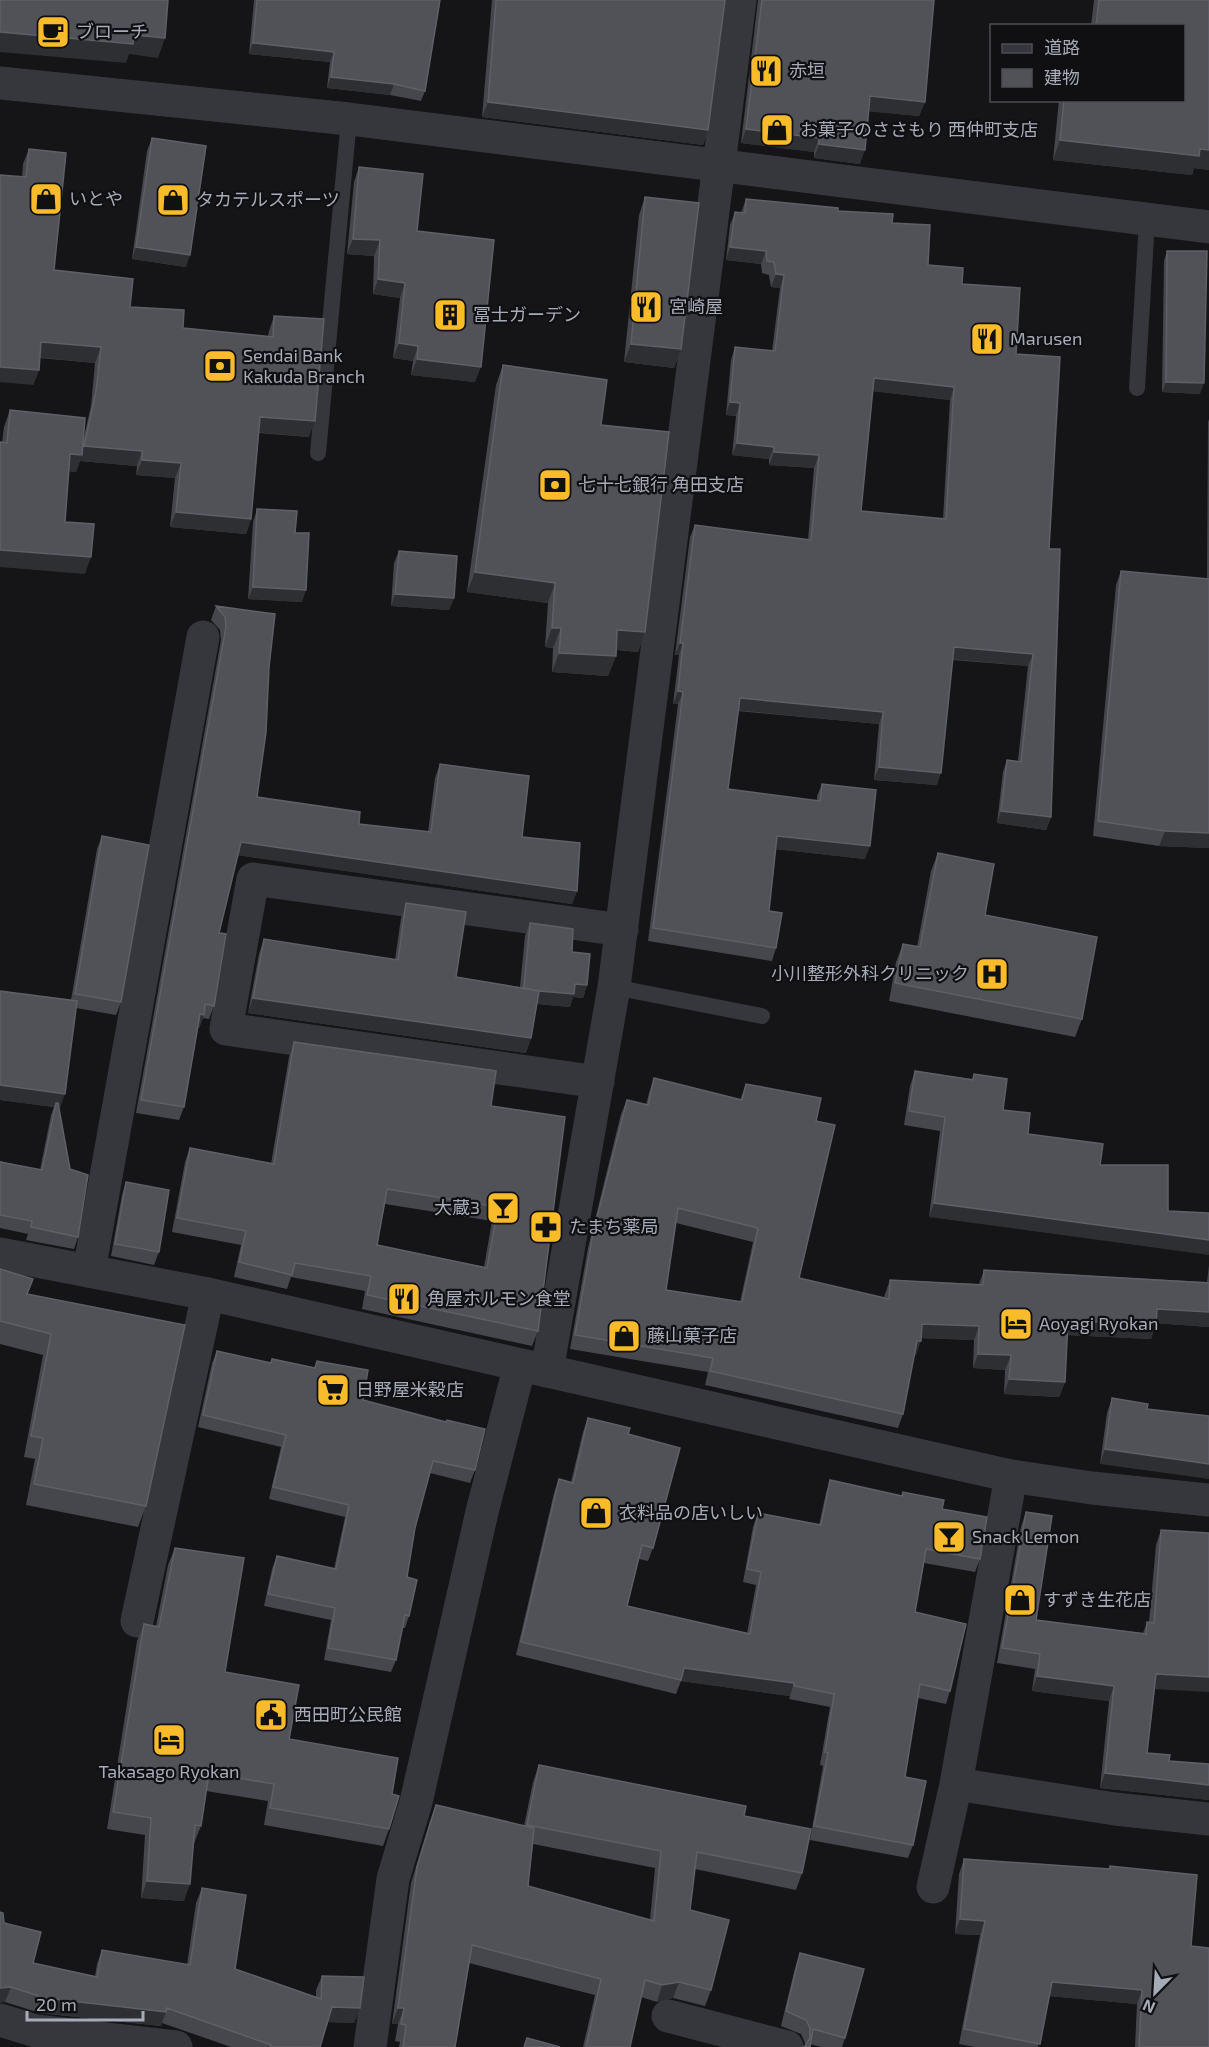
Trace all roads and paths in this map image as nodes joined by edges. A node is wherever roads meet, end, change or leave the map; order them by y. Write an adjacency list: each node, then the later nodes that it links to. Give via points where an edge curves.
1 (740, 0): 4 (street)
2 (0, 82): 3 (street)
3 (349, 119): 4 (street); 8 (lane)
4 (720, 167): 5 (street); 10 (street)
5 (1147, 221): 6 (street); 7 (lane)
6 (1209, 227)
7 (1137, 388)
8 (318, 453)
9 (203, 637): 15 (street)
10 (622, 930): 11 (street); 13 (street, via 253,879 226,1029)
11 (614, 987): 12 (lane); 13 (street)
12 (762, 1016)
13 (597, 1082): 17 (street)
14 (0, 1254): 15 (street)
15 (89, 1271): 16 (street)
16 (208, 1294): 17 (street); 20 (street)
17 (534, 1368): 18 (street); 27 (street, via 482,1512 416,1802 393,1879)
18 (1011, 1476): 19 (street); 21 (street)
19 (1209, 1500)
20 (137, 1621)
21 (956, 1784): 22 (street); 23 (street)
22 (1209, 1819)
23 (933, 1887)
24 (668, 2016): 28 (street)
25 (0, 2020): 26 (street, via 36,2031)
26 (176, 2047)
27 (370, 2047)
28 (787, 2047)

